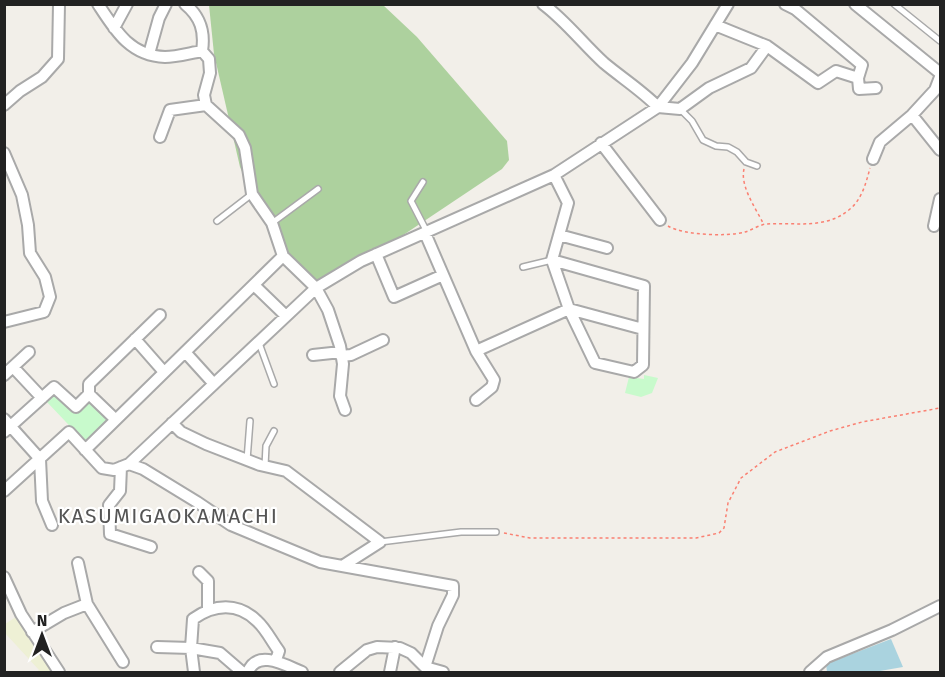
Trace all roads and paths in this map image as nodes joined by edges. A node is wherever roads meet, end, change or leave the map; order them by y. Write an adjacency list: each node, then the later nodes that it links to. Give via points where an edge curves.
1 (59, 4): 20 (street, via 58,59 42,77)
2 (98, 4): 12 (street)
3 (127, 4): 12 (street)
4 (166, 4): 16 (street)
5 (185, 4): 15 (street, via 201,23)
6 (543, 4): 22 (street, via 604,63)
7 (728, 4): 11 (street)
8 (785, 4): 18 (street, via 862,65)
9 (855, 4): 17 (street)
10 (894, 4): 13 (lane)
11 (715, 25): 14 (street); 22 (street)
12 (114, 28): 16 (street, via 132,48)
13 (940, 41)
14 (767, 46): 18 (street, via 818,83 836,71); 23 (street, via 751,68 709,88)
15 (202, 51): 16 (street, via 165,57); 21 (street, via 209,59)
16 (149, 54)
17 (940, 75): 24 (street, via 935,90)
18 (858, 78): 19 (street, via 860,89)
19 (876, 88)
20 (4, 105)
21 (206, 105): 25 (street, via 170,110); 35 (street, via 239,135 245,148)
22 (658, 107): 23 (street); 26 (street)
23 (680, 109): 30 (lane, via 703,140 728,147)
24 (912, 115): 27 (street); 29 (street, via 879,142)
25 (160, 137)
26 (601, 143): 32 (street); 37 (street)
27 (940, 150)
28 (4, 153): 55 (street, via 22,195 30,253 45,277 50,297 44,312)
29 (873, 159): 40 (path, via 858,200 837,217 819,224)
30 (746, 162): 31 (lane); 40 (path, via 743,173 748,195)
31 (757, 166)
32 (554, 175): 42 (street); 43 (street, via 568,203)
33 (423, 182): 42 (lane, via 411,201)
34 (318, 189): 39 (lane)
35 (252, 194): 38 (lane); 39 (street)
36 (940, 199): 41 (street)
37 (660, 220): 40 (path, via 671,228 700,234 744,233)
38 (217, 221)
39 (272, 223): 46 (street)
40 (764, 224)
41 (934, 226)
42 (426, 233): 45 (street); 49 (street)
43 (559, 235): 44 (street); 47 (street)
44 (607, 248)
45 (376, 254): 49 (street, via 394,297); 51 (street)
46 (283, 256): 50 (street); 51 (street)
47 (552, 260): 48 (lane); 52 (street); 56 (street, via 644,286)
48 (524, 267)
49 (443, 275): 60 (street)
50 (254, 285): 54 (street); 62 (street)
51 (316, 288): 54 (street); 63 (street, via 328,310)
52 (569, 309): 56 (street); 56 (street, via 596,363 634,372 643,364); 60 (street)
53 (160, 315): 57 (street)
54 (286, 316): 59 (street)
55 (4, 322)
56 (644, 329)
57 (135, 339): 66 (street); 70 (street, via 89,384)
58 (383, 340): 63 (street, via 351,355)
59 (259, 342): 68 (street); 69 (lane)
60 (476, 351): 72 (street, via 494,380 492,387)
61 (29, 352): 65 (street)
62 (185, 352): 66 (street); 68 (street)
63 (341, 354): 64 (street); 74 (street, via 340,396)
64 (313, 355)
65 (13, 367): 67 (street); 71 (street)
66 (164, 372): 75 (street)
67 (4, 375)
68 (214, 384): 77 (street)
69 (274, 384)
70 (89, 394): 71 (street, via 76,407 54,387); 75 (street)
71 (42, 398): 78 (street)
72 (476, 400)
73 (940, 408): 87 (path, via 830,430 775,452 741,478 719,533 696,538 530,538)
74 (345, 410)
75 (116, 419): 80 (street)
76 (250, 421): 82 (lane)
77 (172, 423): 82 (street, via 181,432); 84 (street)
78 (7, 426): 81 (street)
79 (274, 431): 83 (lane, via 266,446)
80 (85, 450): 81 (street, via 69,432); 84 (street, via 102,468 114,470)
81 (40, 459): 85 (street); 86 (street, via 42,501)
82 (247, 460): 83 (street)
83 (265, 465): 88 (street, via 286,471)
84 (125, 466): 89 (street, via 120,491 108,505 110,534); 91 (street, via 143,469 231,525 320,562)
85 (4, 491)
86 (52, 525)
87 (496, 532): 88 (lane, via 461,532)
88 (380, 542): 91 (street)
89 (151, 547)
90 (78, 563): 94 (street)
91 (344, 565): 103 (street, via 453,586)
92 (199, 572): 96 (street, via 208,580)
93 (4, 577): 97 (street)
94 (87, 604): 97 (street); 101 (street)
95 (940, 606): 112 (street, via 827,657)
96 (208, 610): 99 (street, via 193,619); 102 (street, via 233,606 257,621 279,651)
97 (32, 633): 104 (street)
98 (157, 648): 99 (street)
99 (191, 648): 105 (street); 106 (street, via 220,653)
100 (395, 648): 103 (street, via 411,653); 109 (street, via 367,650); 110 (street)
101 (123, 662)
102 (279, 666): 107 (street, via 258,661); 108 (street)
103 (425, 667): 111 (street)
104 (59, 672)
105 (194, 672)
106 (242, 672)
107 (248, 672)
108 (302, 672)
109 (343, 672)
110 (390, 672)
111 (443, 672)
112 (810, 672)

